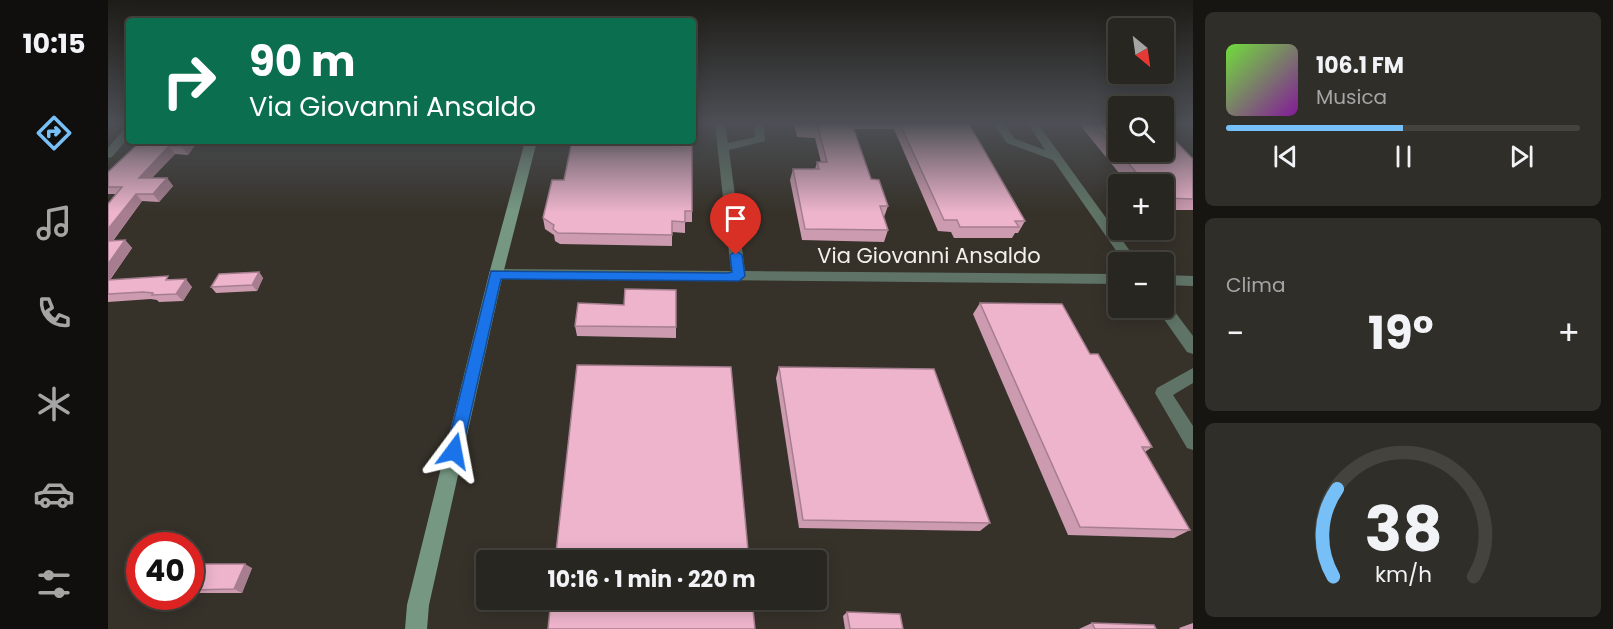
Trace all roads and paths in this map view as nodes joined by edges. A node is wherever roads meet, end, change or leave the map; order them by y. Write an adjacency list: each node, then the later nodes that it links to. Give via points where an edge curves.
1 (528, 153): 7 (street)
2 (724, 153): 8 (street)
3 (1044, 153): 5 (street)
4 (1054, 153): 5 (street)
5 (1057, 158): 6 (street)
6 (1124, 252)
7 (496, 274): 8 (street, Via Giovanni Ansaldo); 16 (street)
8 (739, 276): 9 (street, Via Giovanni Ansaldo)
9 (1108, 279)
10 (1174, 280): 11 (street)
11 (1193, 281)
12 (1171, 318): 13 (street)
13 (1193, 348)
14 (1193, 375): 15 (street, via 1163,393)
15 (1193, 442)
16 (418, 605): 17 (street); 18 (street)
17 (406, 629)
18 (417, 629)

